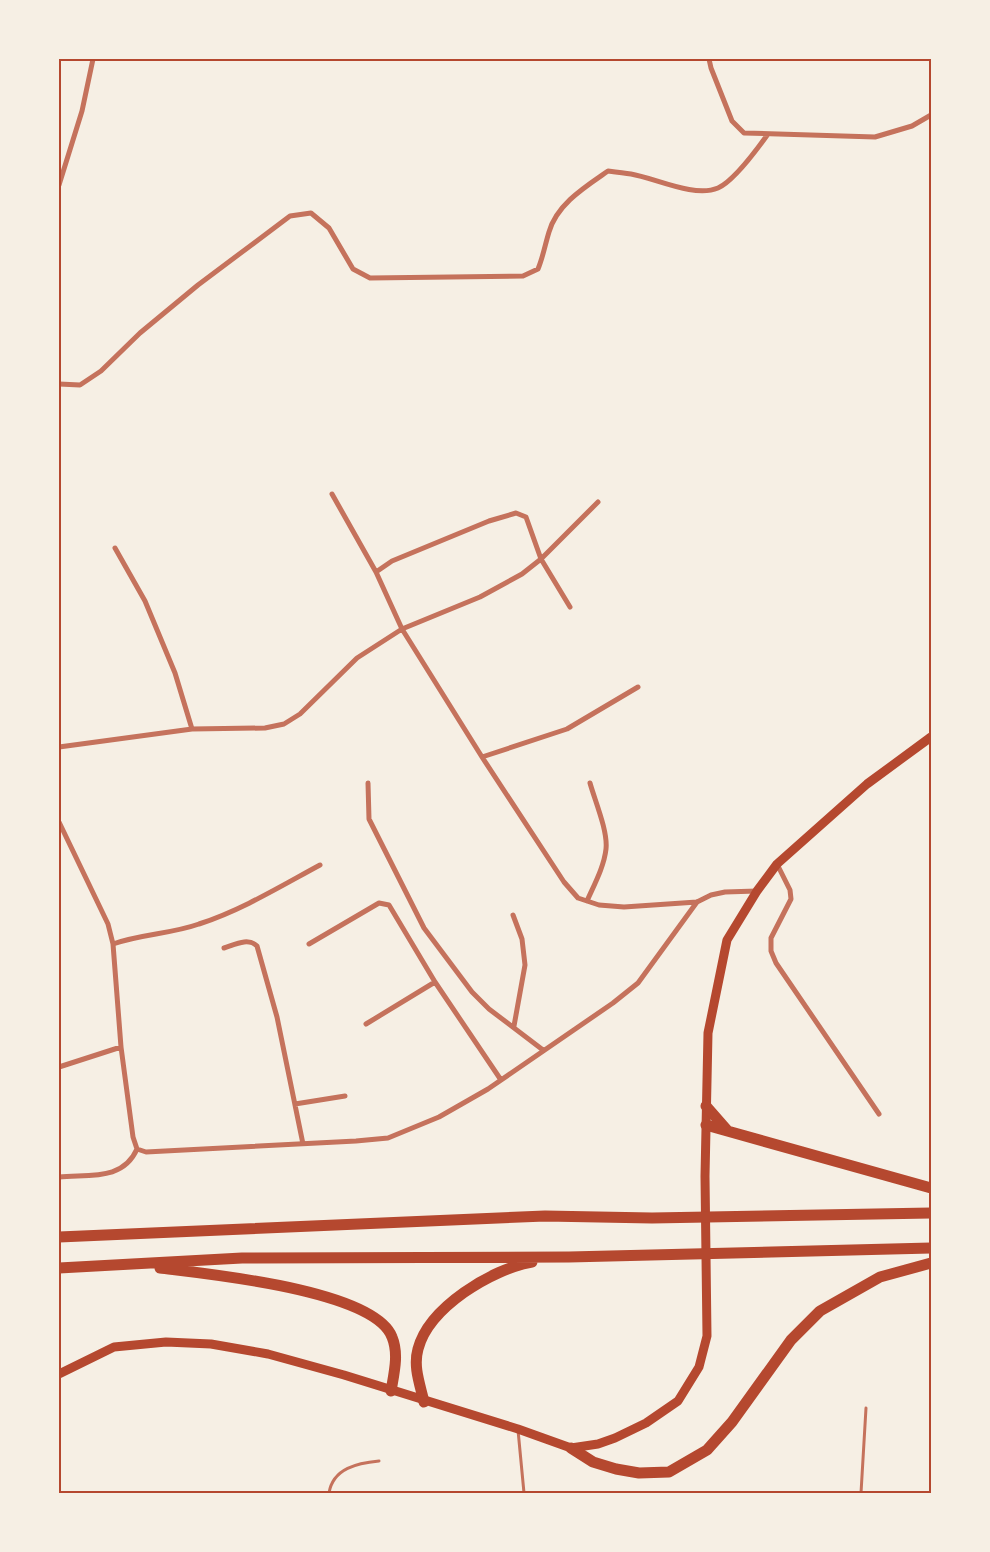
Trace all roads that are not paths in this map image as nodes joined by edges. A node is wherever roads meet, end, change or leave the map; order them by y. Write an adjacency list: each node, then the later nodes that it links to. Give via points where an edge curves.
1 (93, 59): 5 (street, via 80,120)
2 (709, 59): 4 (street, via 732,121 744,133)
3 (931, 115): 4 (street, via 912,126 875,137)
4 (768, 134): 6 (street, via 745,165 719,188 695,190 608,171 560,208 549,231 538,270 523,276 370,278 353,268 329,228 311,213 290,216 198,285 140,333 102,371 80,385)
5 (59, 185)
6 (59, 384)
7 (332, 494): 11 (street)
8 (598, 502): 10 (street)
9 (115, 548): 15 (street, via 145,602 175,673)
10 (541, 559): 11 (street, via 526,517 516,513 392,561); 12 (street); 13 (street, via 522,574 480,597)
11 (376, 572): 13 (street)
12 (570, 607)
13 (402, 629): 15 (street, via 357,658 300,714 284,724 265,728); 18 (street)
14 (638, 687): 18 (street, via 567,729)
15 (192, 729): 17 (street)
16 (931, 737): 22 (main road, via 867,784)
17 (59, 747)
18 (482, 757): 25 (street, via 564,882 578,898)
19 (590, 783): 25 (street, via 606,849)
20 (368, 784): 33 (street, via 369,818 424,928 472,992 489,1009)
21 (59, 822): 28 (street, via 108,924)
22 (777, 864): 24 (main road); 41 (street, via 791,899 771,938 771,951)
23 (320, 865): 28 (street, via 238,909 208,921 172,933)
24 (757, 891): 26 (street, via 724,892); 40 (main road, via 727,940 708,1033)
25 (588, 902): 26 (street, via 624,907)
26 (697, 902): 35 (street, via 638,982 613,1003)
27 (514, 915): 33 (street, via 522,939 525,965)
28 (113, 944): 34 (street)
29 (309, 944): 31 (street, via 379,903 389,904)
30 (224, 948): 39 (street, via 246,941 256,946 277,1017)
31 (435, 982): 32 (street); 37 (street)
32 (366, 1024)
33 (514, 1026): 35 (street)
34 (121, 1046): 36 (street); 45 (street)
35 (543, 1050): 37 (street)
36 (59, 1067)
37 (501, 1080): 44 (street, via 439,1117 388,1138)
38 (345, 1096): 39 (street)
39 (295, 1104): 44 (street)
40 (706, 1106): 42 (main road); 43 (highway)
41 (879, 1114)
42 (706, 1125): 43 (highway); 60 (main road, via 707,1336 699,1366 678,1401 646,1423 598,1444)
43 (727, 1130): 47 (highway)
44 (303, 1144): 45 (street, via 146,1152)
45 (137, 1149): 46 (street, via 132,1161 118,1172)
46 (59, 1177)
47 (931, 1188)
48 (931, 1213): 49 (highway, via 652,1218 545,1216)
49 (59, 1237)
50 (931, 1248): 51 (highway)
51 (568, 1257): 53 (highway, via 242,1258); 57 (highway, via 506,1269 487,1277 453,1301 429,1328 418,1349 416,1372)
52 (931, 1263): 60 (highway, via 880,1277 820,1312 791,1340 732,1422 707,1450 669,1472 639,1473 616,1469 592,1462)
53 (133, 1264): 54 (highway); 56 (highway, via 308,1292 356,1307 384,1324 392,1337 396,1355)
54 (59, 1268)
55 (59, 1374): 56 (main road, via 114,1347 166,1342 211,1344 268,1354)
56 (392, 1390): 57 (main road)
57 (424, 1402): 59 (main road)
58 (866, 1408): 64 (lane)
59 (518, 1429): 60 (main road); 63 (lane)
60 (571, 1448)
61 (379, 1461): 62 (lane, via 356,1463 345,1469 330,1485)
62 (329, 1493)
63 (524, 1493)
64 (861, 1493)

